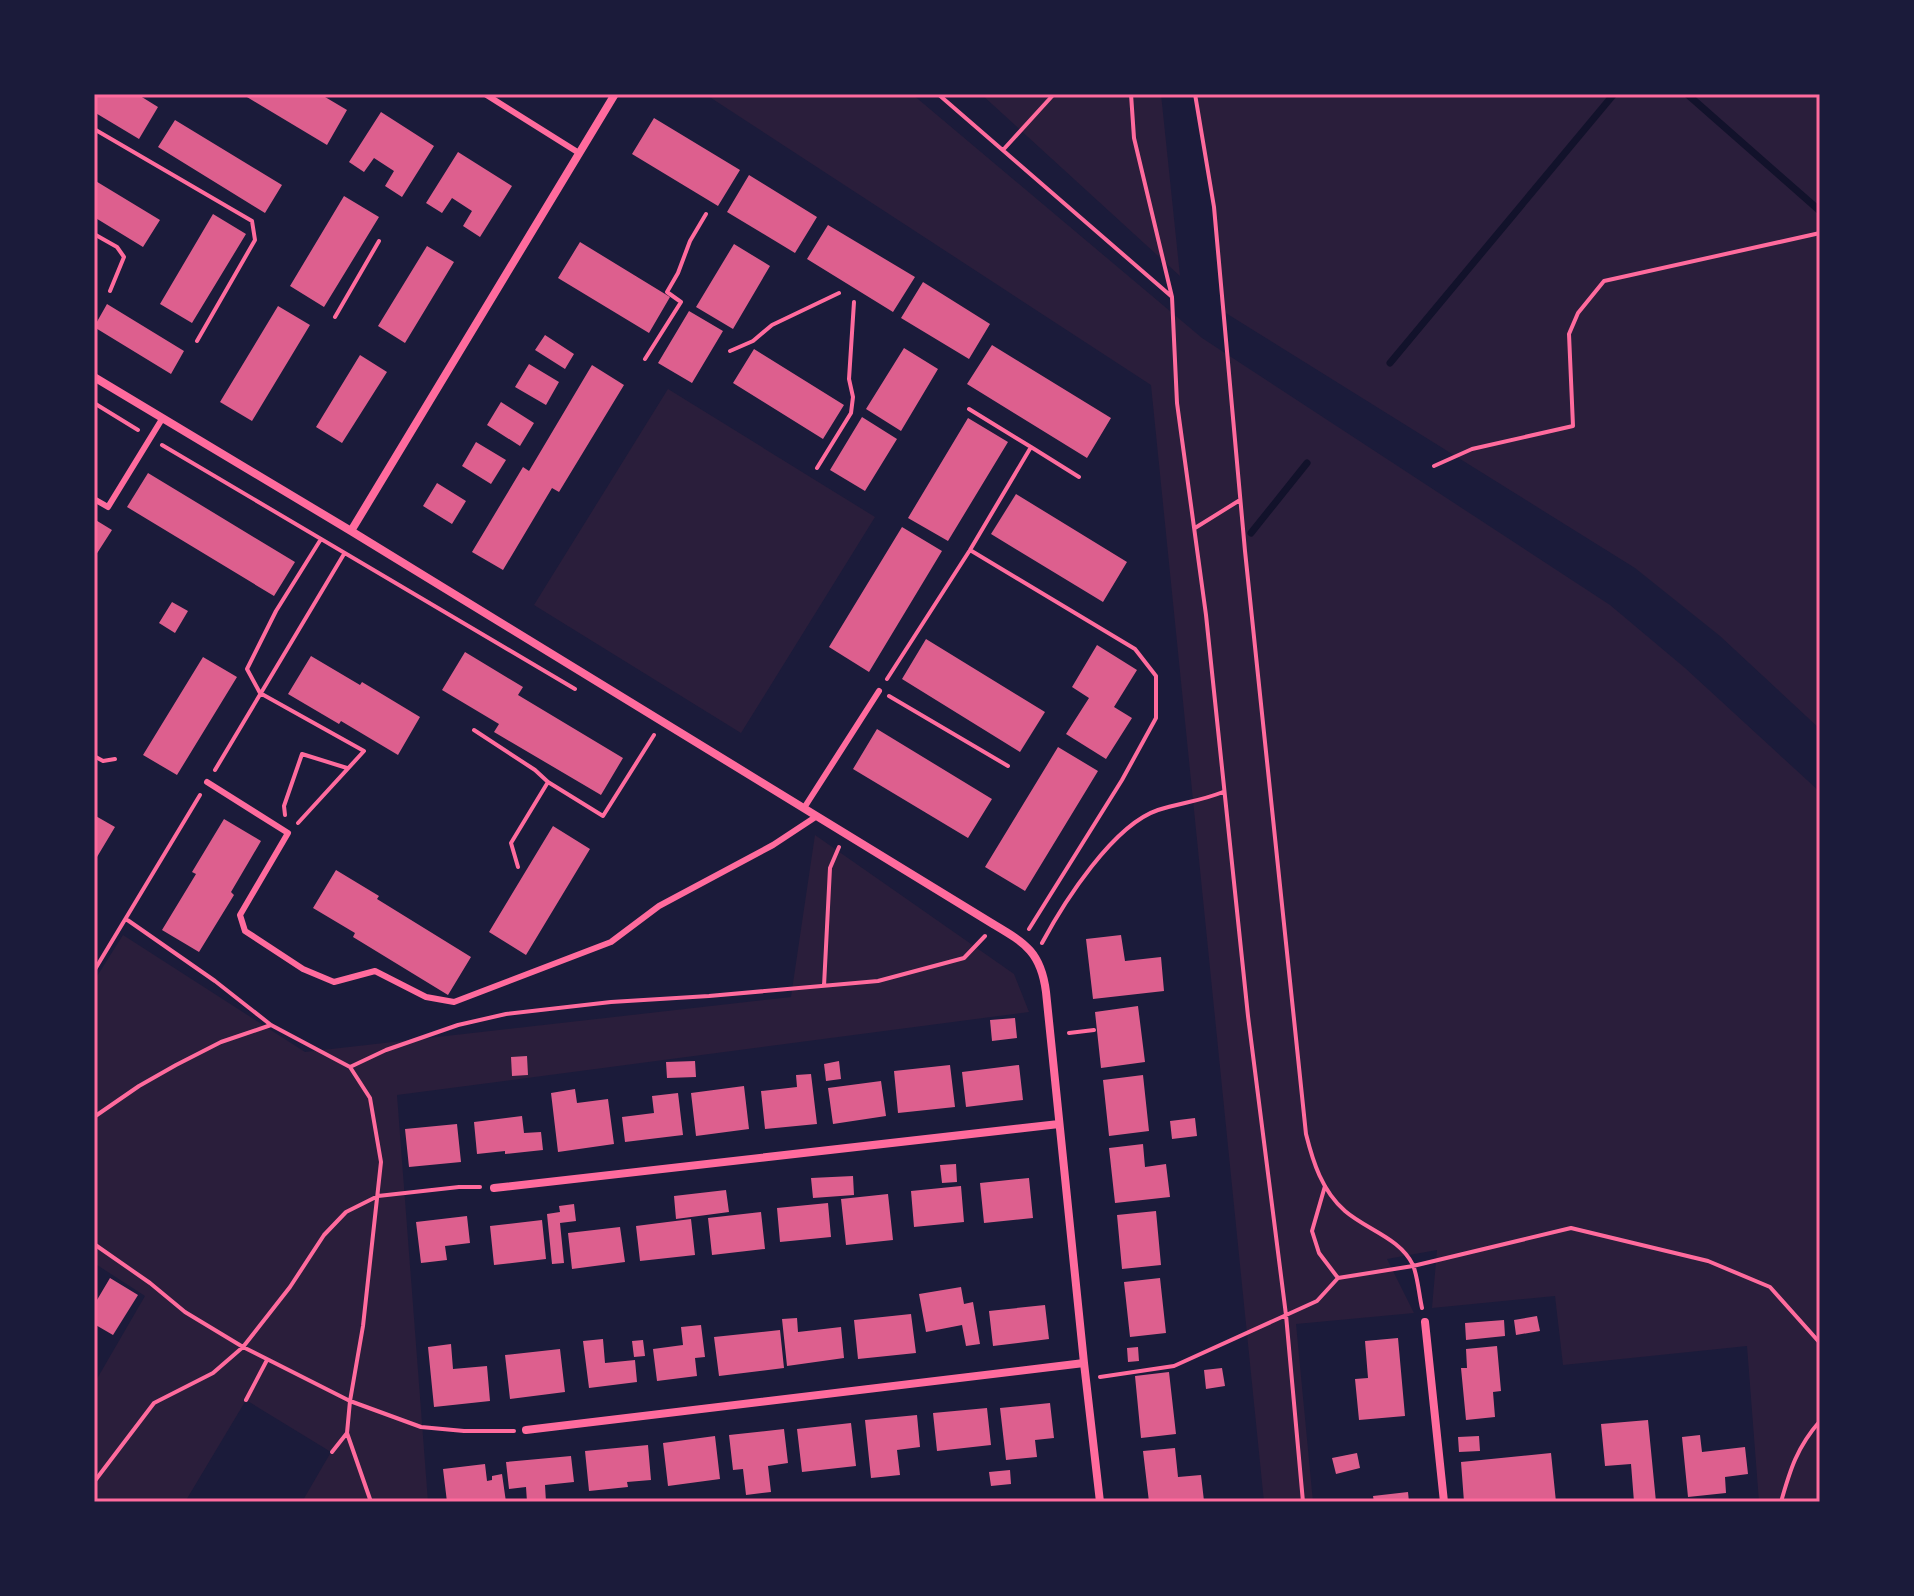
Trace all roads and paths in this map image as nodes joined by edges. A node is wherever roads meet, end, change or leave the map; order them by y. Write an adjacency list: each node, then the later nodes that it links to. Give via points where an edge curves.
1 (485, 94): 9 (lane)
2 (615, 94): 9 (street)
3 (938, 94): 8 (path)
4 (1054, 94): 8 (path)
5 (1131, 94): 16 (path, via 1134,138)
6 (1195, 94): 32 (path, via 1214,207)
7 (94, 129): 19 (path, via 252,221 255,240)
8 (1003, 150): 16 (path)
9 (579, 153): 34 (street)
10 (706, 214): 21 (path, via 667,292 681,302)
11 (1820, 233): 28 (path, via 1604,281 1578,313 1569,334 1573,426 1472,449)
12 (94, 234): 14 (path, via 124,257)
13 (379, 241): 18 (path)
14 (110, 291)
15 (839, 293): 20 (path)
16 (1172, 297): 33 (path, via 1177,403)
17 (854, 302): 29 (path, via 851,413)
18 (335, 317)
19 (197, 341)
20 (730, 351)
21 (645, 359)
22 (94, 377): 25 (street)
23 (94, 403): 26 (path)
24 (969, 409): 27 (path)
25 (162, 419): 26 (lane); 34 (street)
26 (151, 438): 31 (lane, via 108,507); 35 (path)
27 (1031, 447): 30 (path); 36 (path)
28 (1434, 466)
29 (817, 468)
30 (1079, 477)
31 (94, 499)
32 (1240, 500): 33 (path); 66 (path, via 1306,1134)
33 (1194, 528): 48 (path)
34 (351, 531): 37 (path); 49 (street)
35 (321, 539): 37 (path); 39 (path, via 247,669)
36 (970, 550): 38 (path); 56 (path, via 1135,649 1156,676 1156,718)
37 (344, 553): 39 (path)
38 (879, 691): 44 (path); 49 (lane)
39 (260, 693): 45 (path, via 364,751); 46 (path)
40 (474, 730): 47 (path)
41 (654, 735): 47 (path, via 603,816)
42 (94, 756): 43 (path)
43 (115, 759)
44 (1008, 766)
45 (348, 769): 51 (path); 51 (path, via 302,754 284,806)
46 (207, 782): 51 (lane); 54 (path)
47 (548, 782): 53 (path, via 511,843)
48 (1224, 792): 57 (path, via 1156,811 1129,827 1106,848); 72 (path)
49 (804, 808): 50 (street)
50 (817, 816): 51 (lane, via 659,906 611,942 454,1002 426,997 375,971 334,982 303,969 245,931 240,915); 52 (street)
51 (288, 833)
52 (845, 833): 55 (street); 59 (path, via 830,868)
53 (518, 867)
54 (126, 919): 58 (path); 60 (path)
55 (993, 924): 56 (street); 59 (path, via 964,958 878,981)
56 (1022, 942): 57 (street)
57 (1035, 956): 65 (street, via 1045,985)
58 (94, 971)
59 (824, 986): 63 (path, via 506,1014 458,1025)
60 (271, 1025): 63 (path); 64 (path, via 176,1065)
61 (1094, 1030): 62 (path)
62 (1069, 1033)
63 (350, 1067): 68 (path, via 370,1098 381,1162)
64 (94, 1117)
65 (1059, 1124): 67 (street); 77 (street)
66 (1325, 1186): 70 (path, via 1345,1211 1399,1246); 71 (path, via 1312,1231 1319,1253)
67 (494, 1188): 68 (path)
68 (378, 1196): 75 (path, via 346,1212 324,1235); 80 (path)
69 (94, 1244): 75 (path, via 185,1312)
70 (1413, 1266): 71 (path); 73 (path); 74 (path, via 1571,1228 1708,1261 1770,1287)
71 (1338, 1278): 72 (path, via 1317,1301)
72 (1286, 1315): 78 (path, via 1174,1366); 88 (path)
73 (1425, 1322): 89 (street)
74 (1820, 1343)
75 (243, 1347): 76 (path); 85 (path, via 213,1373 154,1403)
76 (267, 1360): 79 (path); 80 (path)
77 (1084, 1363): 78 (street); 82 (street)
78 (1086, 1380): 87 (street)
79 (246, 1400)
80 (350, 1401): 82 (path, via 421,1427); 83 (path)
81 (1820, 1421): 90 (path, via 1792,1461)
82 (526, 1430)
83 (347, 1433): 84 (path); 86 (path)
84 (332, 1452)
85 (94, 1482)
86 (371, 1502)
87 (1100, 1502)
88 (1303, 1502)
89 (1444, 1502)
90 (1781, 1502)

